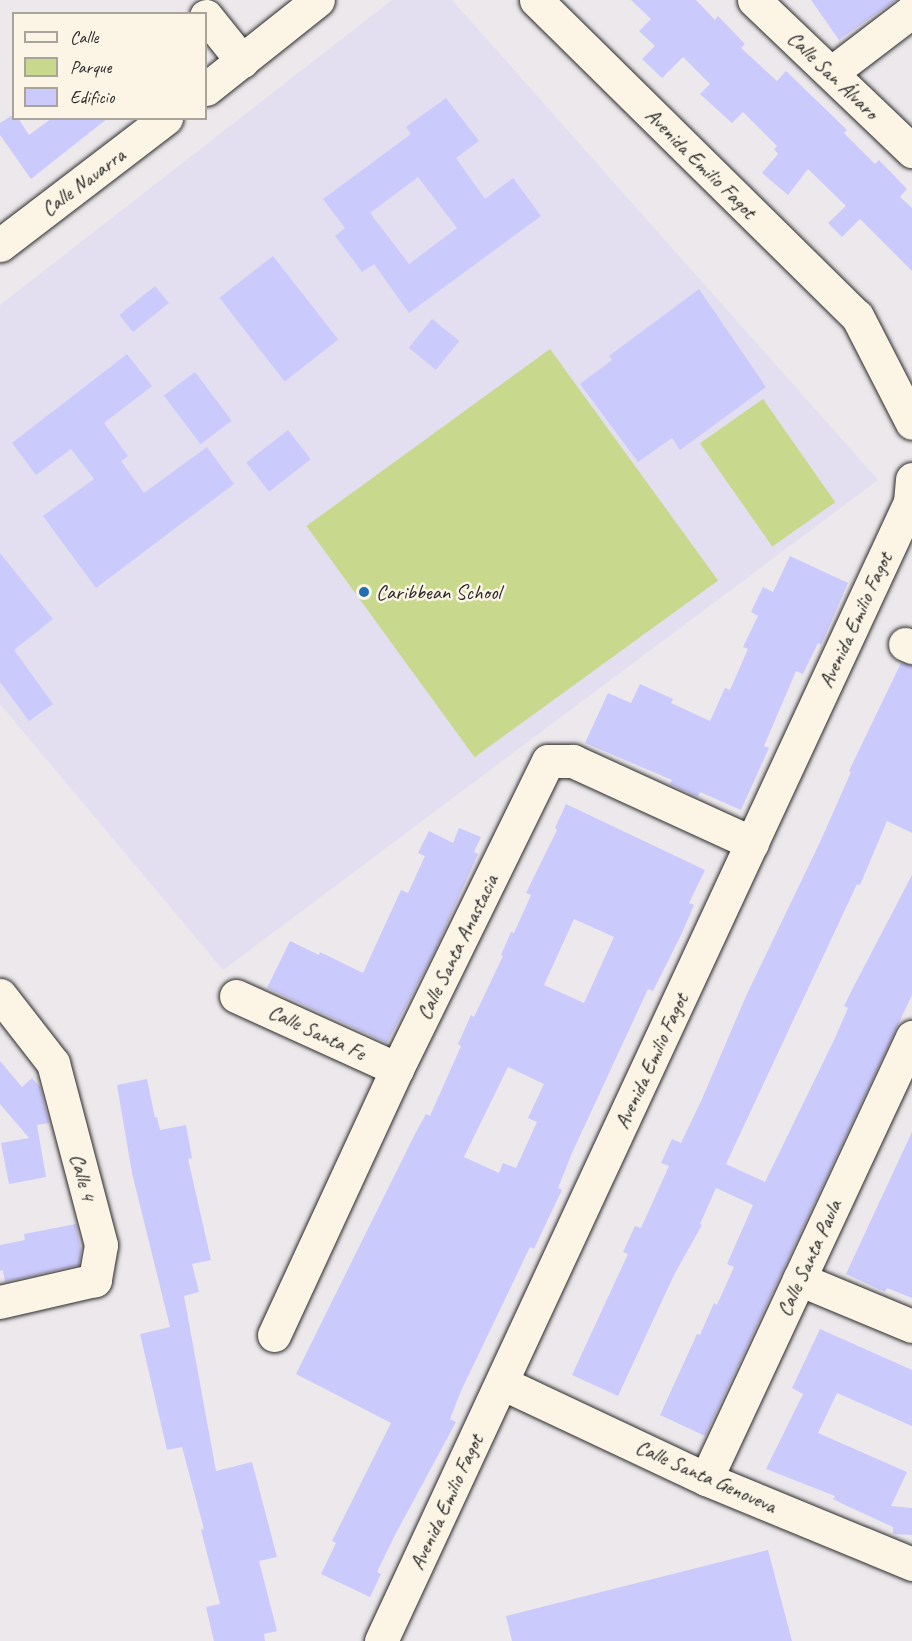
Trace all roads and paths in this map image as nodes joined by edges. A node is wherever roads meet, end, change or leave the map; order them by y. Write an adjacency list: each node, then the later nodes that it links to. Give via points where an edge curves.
1 (193, 0): 6 (street)
2 (318, 0): 8 (street)
3 (536, 0): 14 (street, Avenida Emilio Fagot, via 856,316)
4 (754, 0): 9 (street, Calle San Álvaro)
5 (912, 10): 9 (street)
6 (203, 12)
7 (207, 17): 8 (street)
8 (242, 61): 10 (street)
9 (831, 73): 12 (street, Calle San Álvaro)
10 (207, 87)
11 (163, 120): 13 (street, Calle Navarra)
12 (912, 152)
13 (0, 245)
14 (912, 423)
15 (912, 479): 16 (street, Avenida Emilio Fagot, via 910,502)
16 (752, 843): 20 (street, Calle Santa Anastacia, via 573,761 548,761); 26 (street, Avenida Emilio Fagot)
17 (0, 995): 23 (street, Calle 4, via 53,1063 100,1245 95,1280)
18 (236, 996): 20 (street, Calle Santa Fe)
19 (912, 1037): 21 (street, Calle Santa Paula)
20 (397, 1069): 25 (street, Calle Santa Anastacia)
21 (900, 1092): 22 (street, Calle Santa Paula)
22 (799, 1279): 24 (street); 27 (street, Calle Santa Paula)
23 (0, 1302)
24 (912, 1326)
25 (274, 1335)
26 (502, 1383): 27 (street, Calle Santa Genoveva); 29 (street, Avenida Emilio Fagot)
27 (706, 1479): 28 (street, Calle Santa Genoveva)
28 (912, 1564)
29 (381, 1641)

